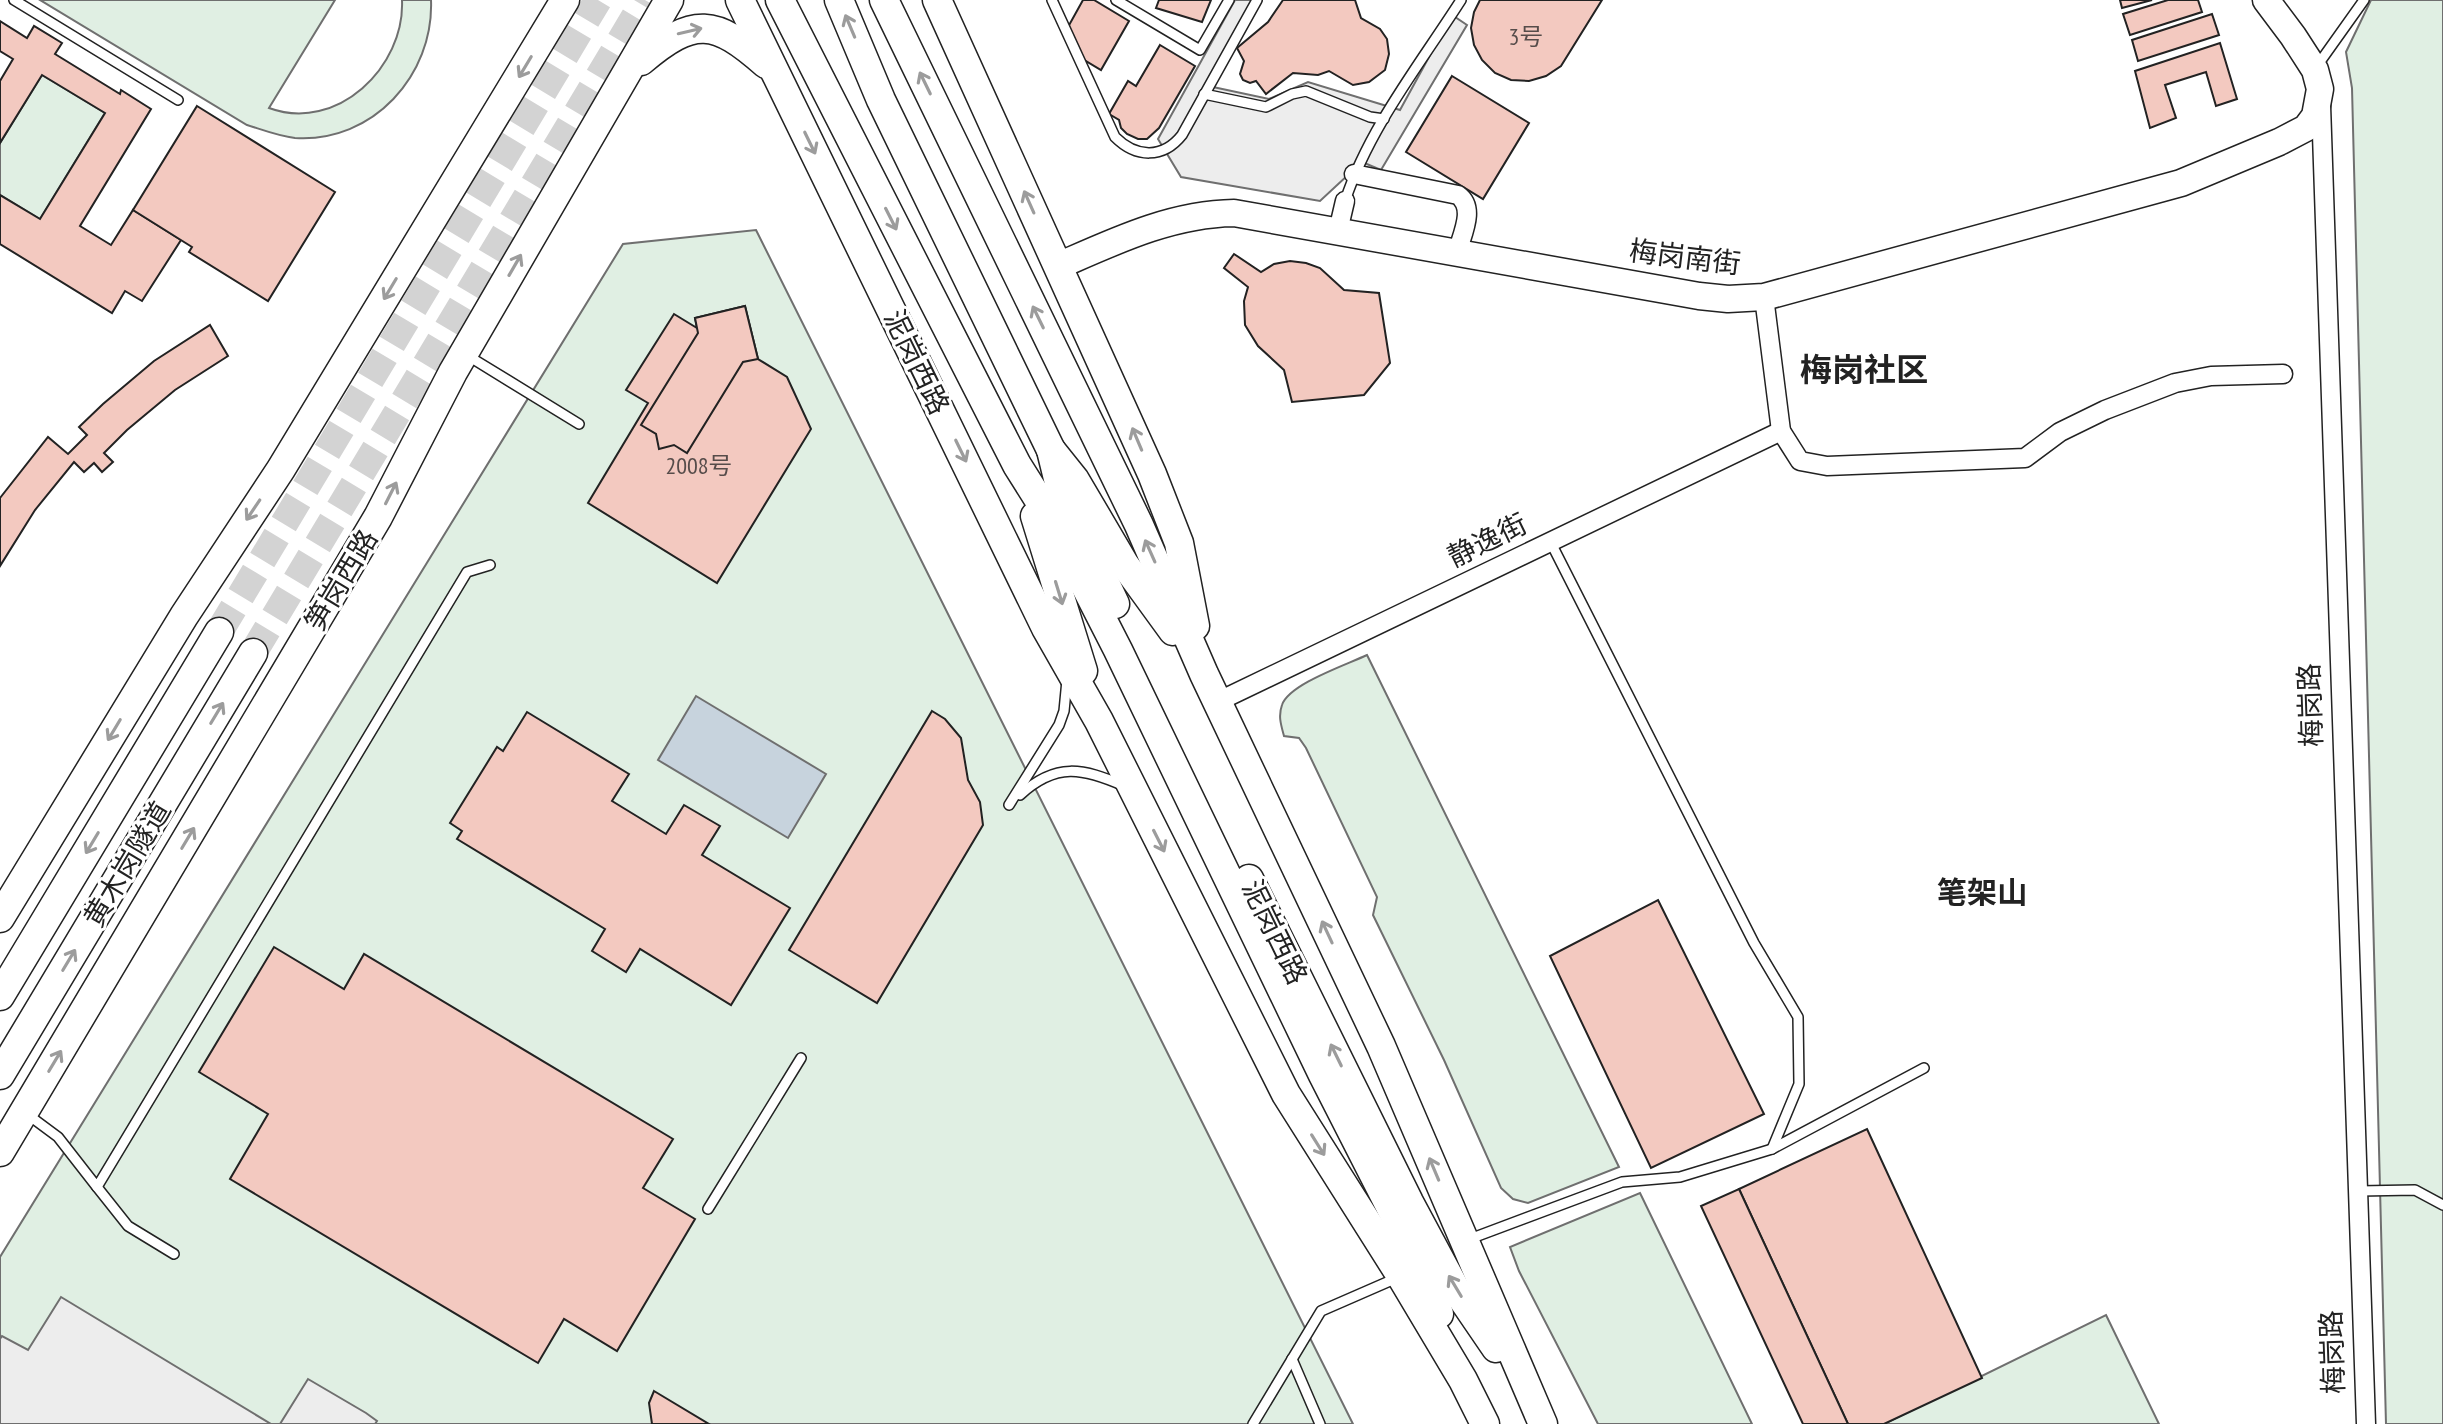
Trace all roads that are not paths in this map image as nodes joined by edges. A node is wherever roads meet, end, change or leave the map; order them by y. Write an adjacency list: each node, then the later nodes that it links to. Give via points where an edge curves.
1 (14, 0): 21 (lane)
2 (565, 0): 44 (main road, one-way to 44)
3 (669, 0): 17 (main road, 笋岗西路)
4 (740, 0): 18 (main road, 泥岗西路)
5 (780, 0): 34 (main road, 泥岗西路, one-way to 34)
6 (839, 0): 33 (main road, 泥岗西路, one-way to 6, via 881,100)
7 (884, 0): 40 (main road, 泥岗西路, one-way to 7, via 1139,525)
8 (937, 0): 27 (main road, one-way to 8)
9 (1052, 0): 19 (lane, via 1111,130 1129,149 1149,154 1168,149 1182,135)
10 (1229, 0): 15 (lane, via 1200,50)
11 (1257, 0): 19 (lane)
12 (1461, 0): 22 (lane)
13 (2266, 0): 16 (street, 梅岗路)
14 (2364, 0): 16 (lane)
15 (1121, 1)
16 (2315, 70): 20 (street, 梅岗路)
17 (626, 73): 18 (main road, one-way to 18, via 671,37 702,28 730,34); 29 (main road, 笋岗西路, one-way to 17)
18 (775, 73): 39 (main road, 泥岗西路, one-way to 39)
19 (1204, 94): 22 (lane, via 1266,107 1306,91)
20 (2320, 98): 28 (street, 梅岗南街, via 2306,128 2181,183); 53 (street, 梅岗路)
21 (178, 100)
22 (1384, 119): 23 (lane)
23 (1354, 174): 24 (lane); 26 (street, via 1458,195 1469,208)
24 (1345, 201): 25 (street)
25 (1338, 231): 26 (street, 梅岗南街); 27 (street, 梅岗南街, via 1210,213 1161,224)
26 (1457, 253): 28 (street, 梅岗南街, via 1699,296)
27 (1058, 266): 40 (main road, one-way to 27, via 1179,543)
28 (1764, 297): 32 (street)
29 (464, 353): 31 (lane); 49 (main road, 笋岗西路, one-way to 29, via 378,517)
30 (2283, 374): 32 (street, via 2175,383 2060,432 2025,458 1827,466 1800,461)
31 (579, 424)
32 (1781, 431): 35 (street, 静逸街)
33 (1051, 450): 40 (main road, 泥岗西路); 61 (main road, 泥岗西路, one-way to 33, via 1455,1288 1409,1202 1146,669 1060,487)
34 (1017, 465): 42 (main road, 泥岗西路, one-way to 42); 60 (main road, 泥岗西路, via 1118,650 1423,1271)
35 (1550, 541): 41 (street, 静逸街); 50 (lane, via 1754,943 1798,1017 1799,1084)
36 (490, 565): 52 (lane, via 467,572)
37 (219, 632): 45 (main road, 黄木岗隧道, one-way to 45)
38 (253, 653): 48 (main road, 黄木岗隧道, one-way to 38)
39 (1063, 659): 42 (main road, 泥岗西路); 43 (lane, via 1067,684 1059,725 1009,805 1060,771 1101,775)
40 (1204, 674): 41 (main road, 泥岗西路)
41 (1217, 702): 56 (main road, 泥岗西路, one-way to 41, via 1381,1046)
42 (1099, 721): 43 (main road, 泥岗西路)
43 (1133, 789): 58 (main road, 泥岗西路, one-way to 58, via 1286,1094)
44 (0, 918)
45 (0, 996)
46 (801, 1058): 55 (lane)
47 (1924, 1068): 50 (lane)
48 (0, 1075)
49 (24, 1112): 51 (main road, 笋岗西路); 52 (lane, via 58,1137)
50 (1772, 1149): 56 (lane, via 1680,1177 1622,1182)
51 (0, 1152)
52 (97, 1187): 57 (lane, via 128,1226)
53 (2359, 1191): 54 (lane, via 2415,1190); 66 (street, 梅岗路)
54 (2443, 1205)
55 (708, 1209)
56 (1464, 1241): 61 (main road, 泥岗西路)
57 (174, 1254)
58 (1401, 1276): 59 (lane, via 1321,1311); 60 (main road, 泥岗西路)
59 (1292, 1359): 62 (lane); 63 (lane)
60 (1463, 1380): 64 (main road, 泥岗西路)
61 (1529, 1397): 65 (main road, 泥岗西路)
62 (1253, 1424)
63 (1320, 1424)
64 (1485, 1424)
65 (1543, 1424)
66 (2366, 1424)

